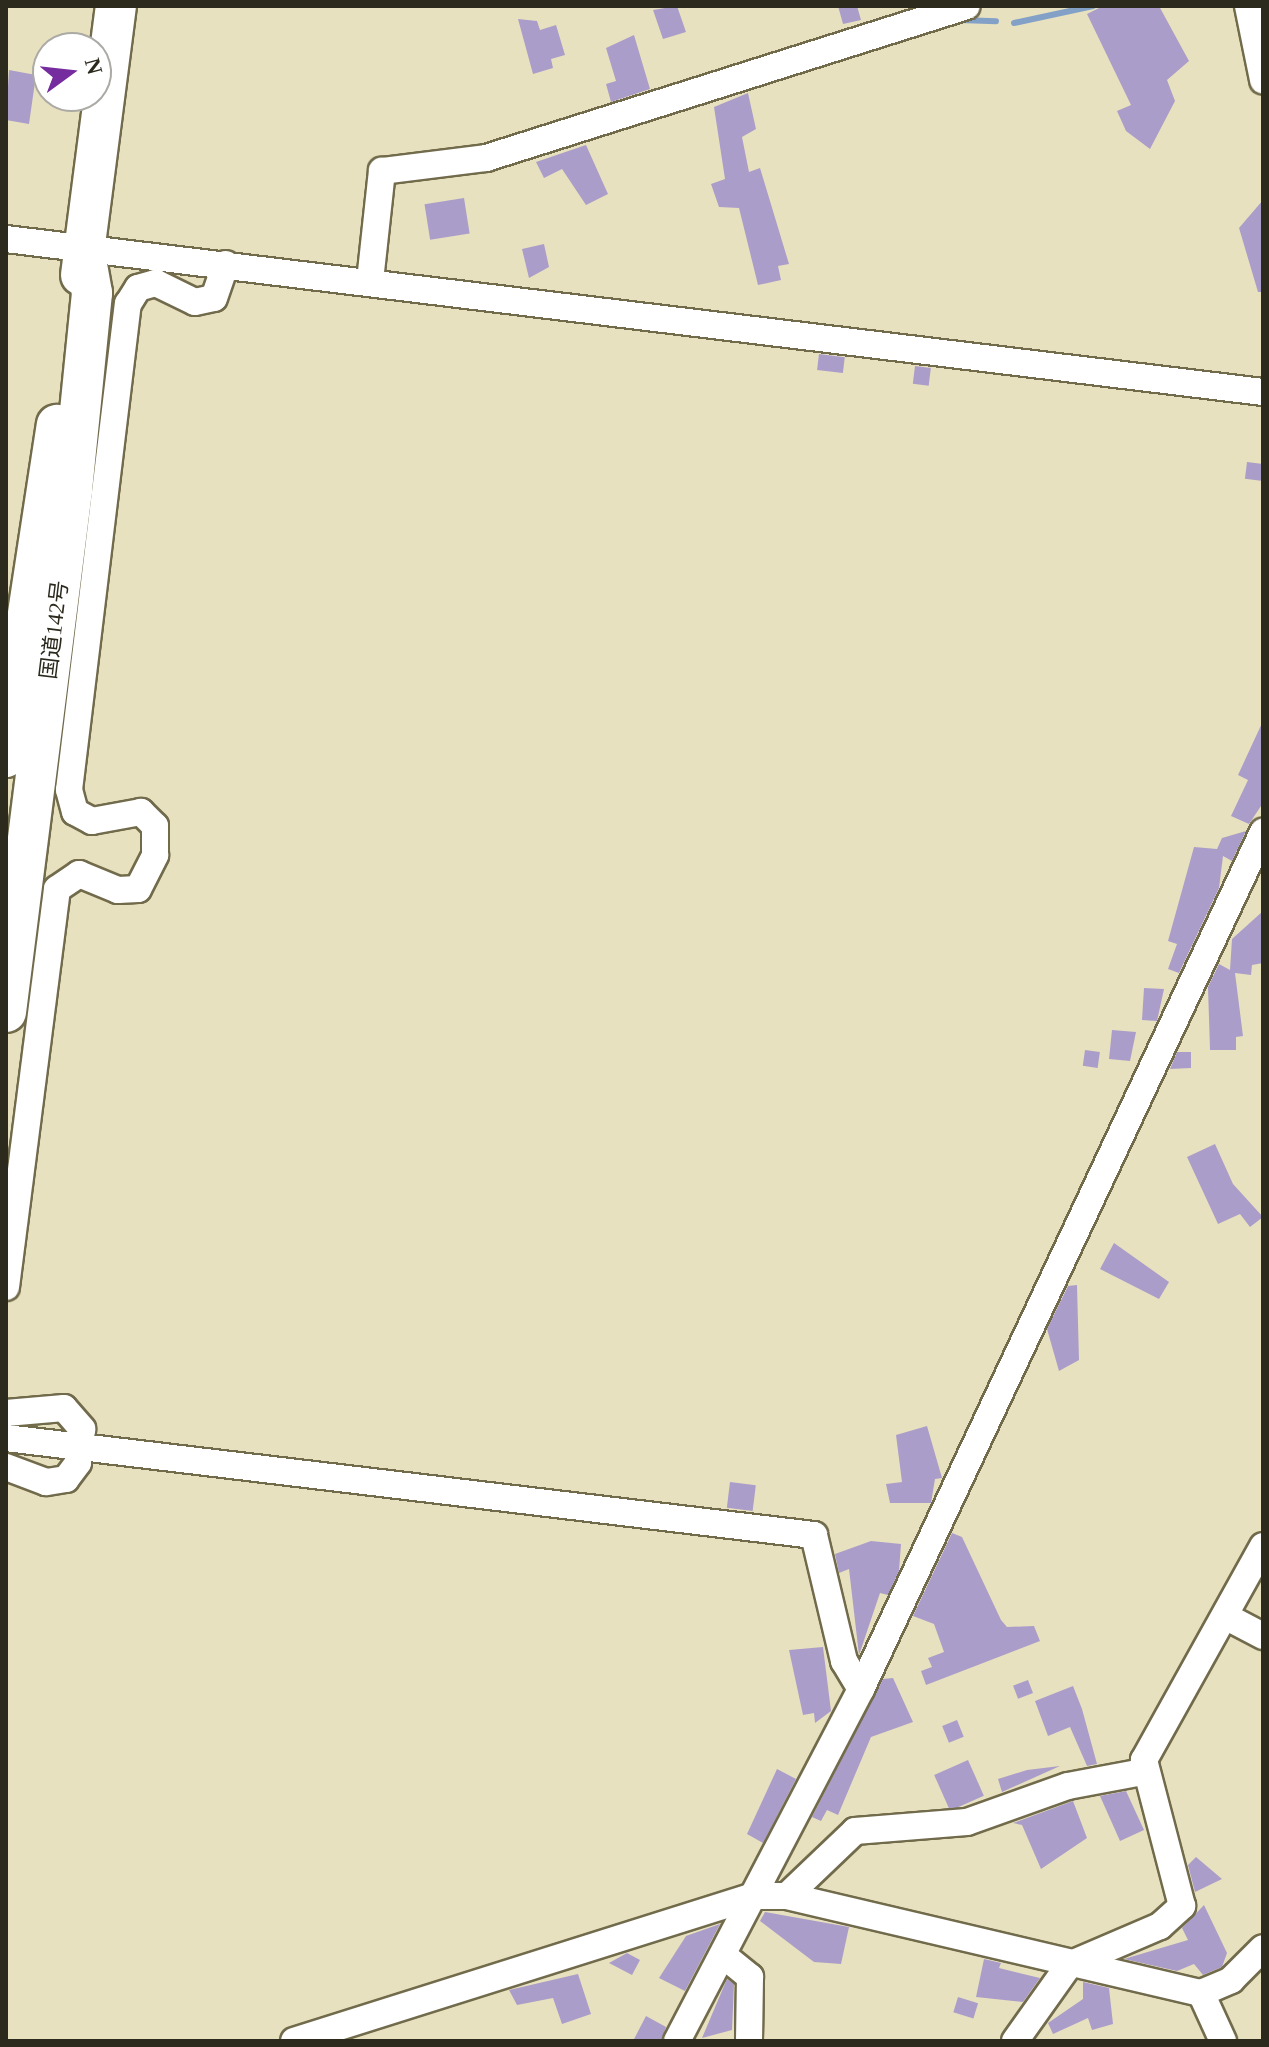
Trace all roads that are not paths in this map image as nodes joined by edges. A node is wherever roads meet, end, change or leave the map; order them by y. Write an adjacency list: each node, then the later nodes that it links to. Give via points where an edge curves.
1 (116, 6): 6 (highway, 国道142号)
2 (967, 6): 8 (street, via 486,158 382,171)
3 (1253, 10): 4 (street)
4 (1263, 80)
5 (6, 239): 6 (street)
6 (84, 248): 7 (street); 10 (highway, 国道142号); 12 (highway, 国道142号, via 92,293 74,475)
7 (226, 264): 8 (street); 13 (street, via 214,298 195,302 156,283 138,288 128,304 69,790 75,812 92,821 141,812 155,826 155,855 138,889 118,890 79,874 57,889)
8 (370, 281): 9 (street)
9 (1263, 392)
10 (6, 757)
11 (1263, 832): 21 (street)
12 (6, 1012)
13 (6, 1287)
14 (6, 1413): 16 (street, via 64,1408 78,1418)
15 (6, 1438): 16 (street)
16 (79, 1447): 17 (street, via 74,1472 55,1482); 21 (street, via 814,1535 844,1661)
17 (6, 1467)
18 (1263, 1546): 19 (street)
19 (1225, 1616): 20 (street); 22 (street)
20 (1263, 1636)
21 (861, 1689): 23 (street)
22 (1143, 1772): 24 (street, via 1068,1786 967,1822 855,1831); 27 (street, via 1182,1906 1160,1926)
23 (755, 1896): 24 (street); 26 (street); 29 (street)
24 (787, 1896): 27 (street)
25 (1263, 1948): 28 (street, via 1231,1980)
26 (723, 1955): 30 (street); 31 (street, via 750,1977)
27 (1069, 1965): 28 (street); 32 (street)
28 (1201, 1993): 33 (street)
29 (294, 2041)
30 (677, 2041)
31 (749, 2041)
32 (1015, 2041)
33 (1223, 2041)

